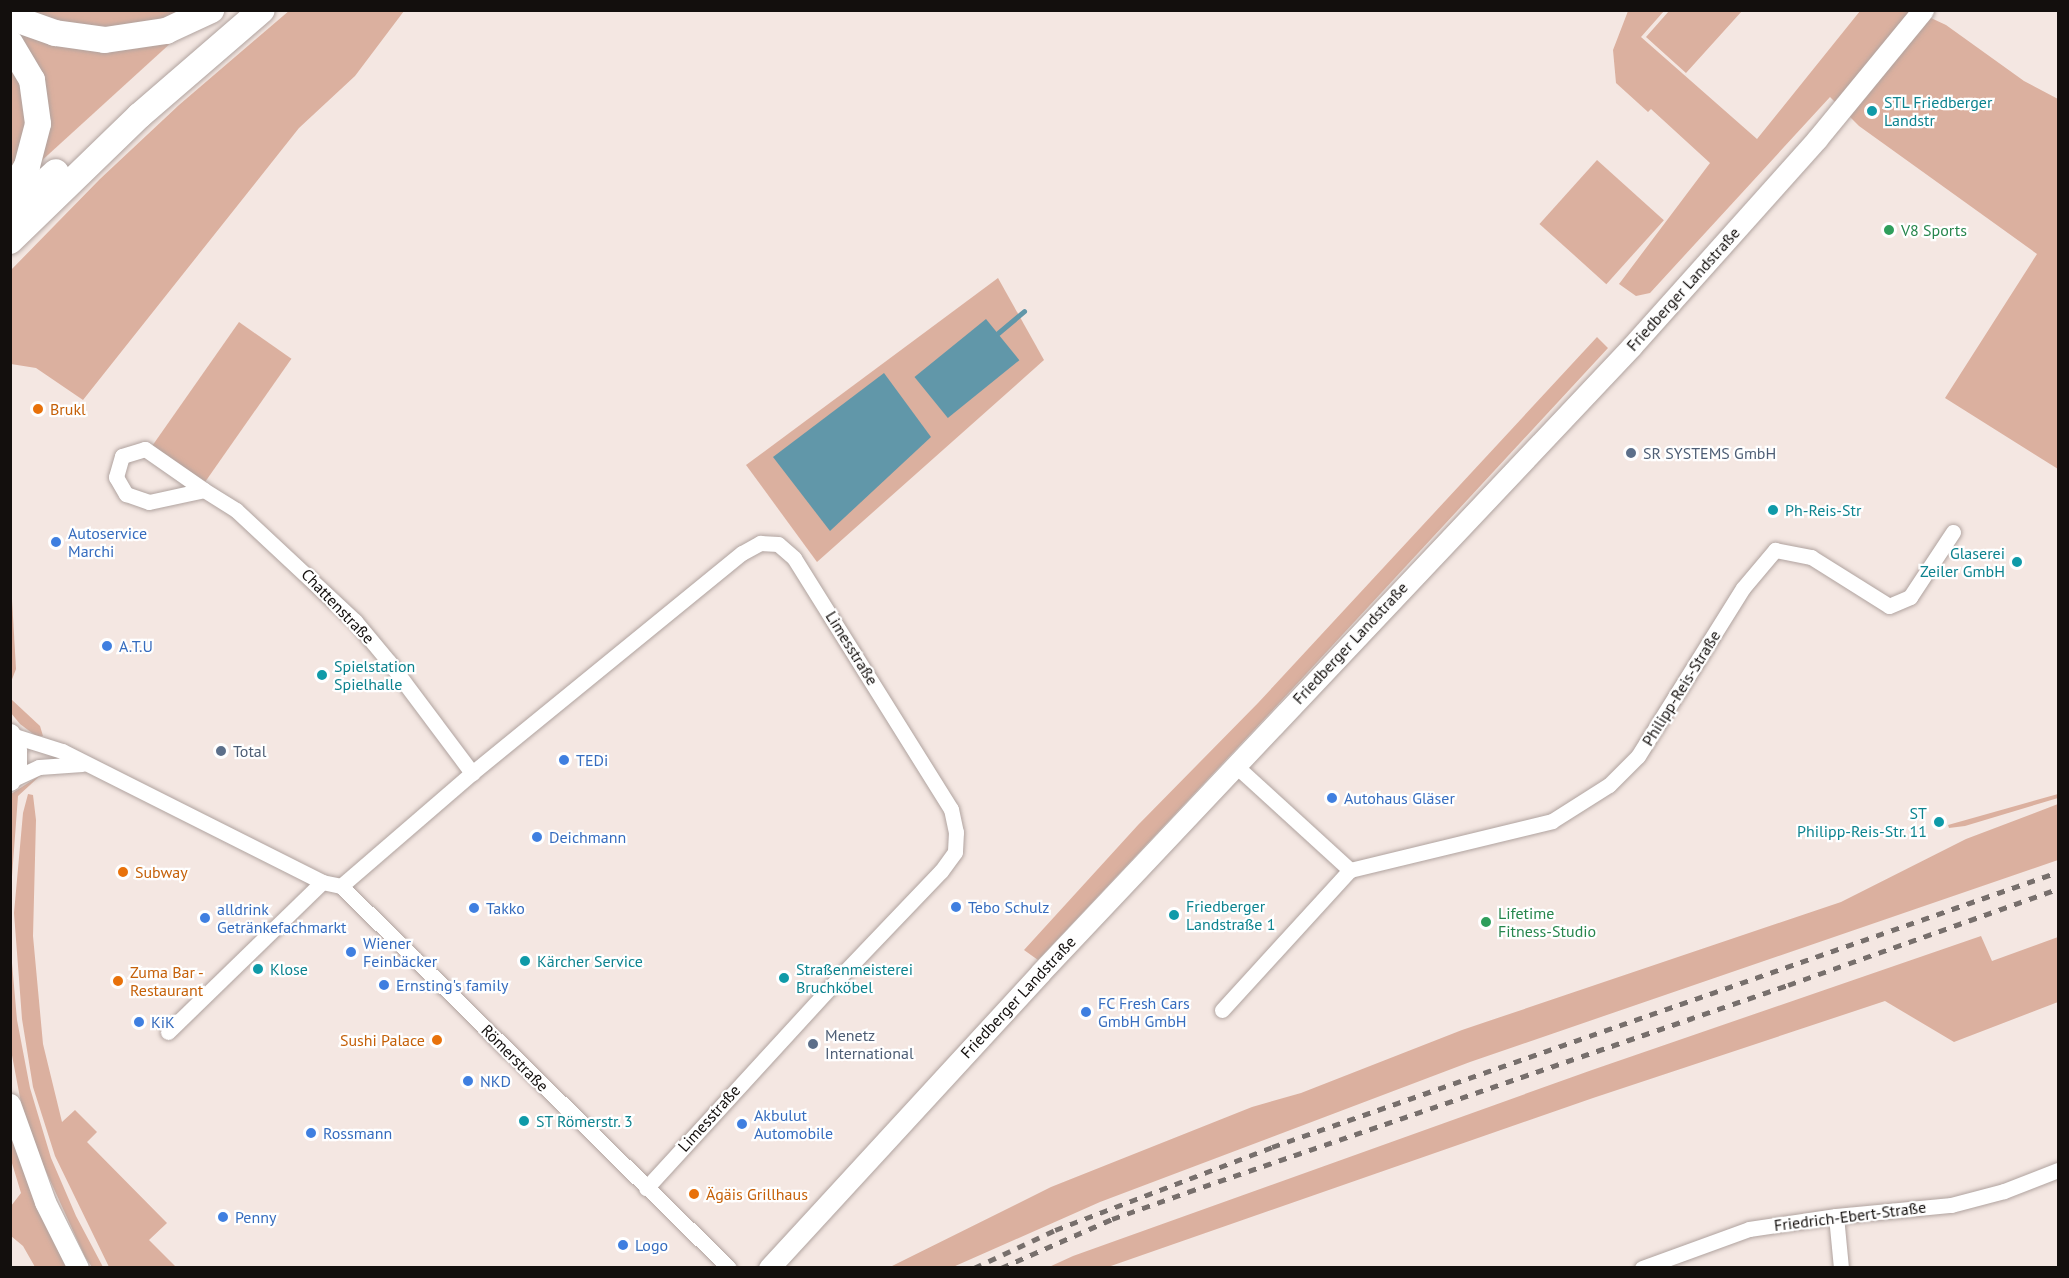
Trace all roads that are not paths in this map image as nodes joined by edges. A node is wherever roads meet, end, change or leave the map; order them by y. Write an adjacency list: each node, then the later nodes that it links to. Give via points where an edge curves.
1 (211, 10): 5 (highway, via 166,31 105,40 55,33)
2 (234, 10): 8 (highway)
3 (261, 10): 9 (highway, via 139,116)
4 (1923, 10): 14 (main road, Friedberger Landstraße, via 1817,139 1646,330)
5 (10, 17)
6 (10, 43): 7 (highway, via 32,80 38,124 27,166)
7 (10, 194)
8 (10, 214)
9 (10, 241)
10 (204, 490): 10 (street, Chattenstraße, via 150,502 126,494 117,477 122,456 146,448); 15 (street, Chattenstraße, via 236,510 355,621)
11 (1953, 532): 17 (street, Philipp-Reis-Straße, via 1910,597 1889,606 1811,557 1775,550 1743,588 1645,747 1609,785 1552,821)
12 (11, 734): 13 (street); 16 (main road, via 16,757)
13 (88, 764): 16 (street, via 39,768); 18 (street)
14 (1235, 765): 17 (street); 28 (main road, Friedberger Landstraße)
15 (472, 773): 19 (street, Limesstraße); 24 (street, Limesstraße, via 742,553 760,543 778,544 807,575 951,809 955,852 941,871)
16 (11, 780)
17 (1350, 870): 20 (street)
18 (322, 882): 19 (street); 21 (street)
19 (341, 886): 24 (street, Römerstraße)
20 (1222, 1010)
21 (168, 1032)
22 (10, 1104): 26 (main road, via 45,1202)
23 (2058, 1170): 25 (street, Friedrich-Ebert-Straße, via 2004,1191 1951,1205)
24 (646, 1188): 27 (street, Römerstraße)
25 (1836, 1216): 29 (street, Friedrich-Ebert-Straße, via 1749,1229); 30 (street)
26 (78, 1268)
27 (729, 1268)
28 (769, 1268)
29 (1642, 1268)
30 (1841, 1268)

